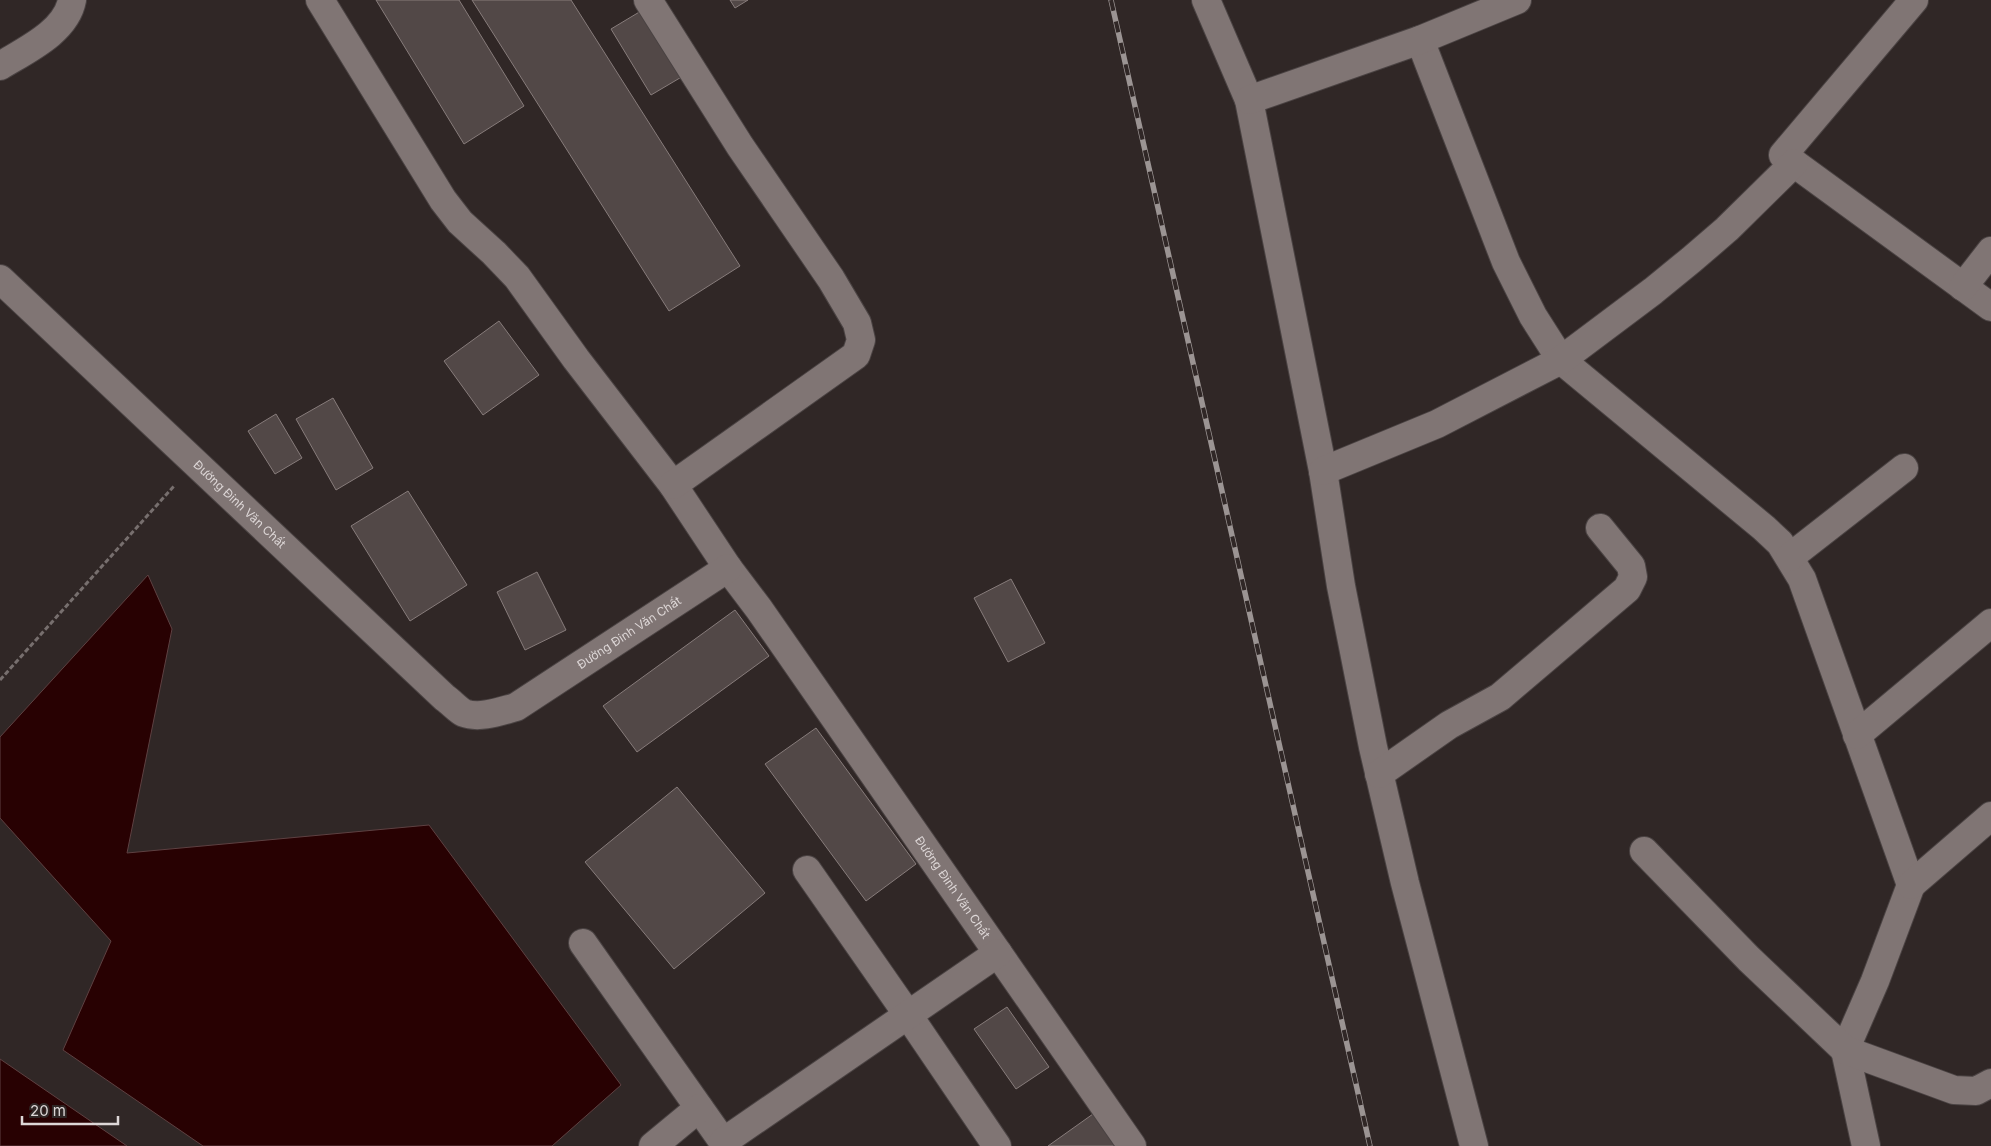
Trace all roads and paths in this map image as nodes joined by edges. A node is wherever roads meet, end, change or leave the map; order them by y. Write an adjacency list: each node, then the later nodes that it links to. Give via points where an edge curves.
1 (72, 0): 8 (street, via 66,18 57,29)
2 (320, 0): 19 (street, via 442,200 460,222 517,276)
3 (648, 0): 19 (street, via 740,146 831,279 857,323 861,340 856,355)
4 (1206, 0): 9 (street)
5 (1517, 0): 7 (street)
6 (1914, 0): 10 (street, via 1782,155)
7 (1420, 40): 9 (street); 15 (street, via 1506,262 1533,316)
8 (0, 66)
9 (1248, 100): 18 (street)
10 (1794, 163): 13 (street); 15 (street, via 1691,260)
11 (1991, 251): 13 (street)
12 (0, 279): 16 (street, Đường Đinh Văn Chất)
13 (1963, 287): 14 (street)
14 (1991, 307)
15 (1561, 360): 18 (street, via 1437,424); 21 (street, via 1764,528)
16 (195, 463): 22 (street, Đường Đinh Văn Chất, via 464,713 496,713 516,707); 24 (path)
17 (1904, 468): 21 (street)
18 (1323, 471): 26 (street, via 1341,586)
19 (673, 485): 22 (street)
20 (1600, 528): 26 (street, via 1630,566 1633,577 1628,589 1500,697 1449,724)
21 (1790, 557): 25 (street, via 1802,579)
22 (728, 568): 32 (street, Đường Đinh Văn Chất)
23 (1991, 623): 25 (street)
24 (0, 680)
25 (1857, 736): 30 (street)
26 (1379, 774): 41 (street)
27 (1991, 816): 30 (street)
28 (1644, 851): 34 (street)
29 (807, 870): 33 (street)
30 (1911, 885): 34 (street, via 1875,981)
31 (583, 943): 36 (street)
32 (998, 953): 33 (street); 40 (street, Đường Đinh Văn Chất)
33 (908, 1015): 37 (street); 39 (street)
34 (1844, 1050): 35 (street, via 1954,1090 1976,1091); 42 (street)
35 (1991, 1083)
36 (699, 1108): 37 (street); 38 (street)
37 (724, 1144)
38 (653, 1146)
39 (997, 1146)
40 (1132, 1146)
41 (1474, 1146)
42 (1866, 1146)

